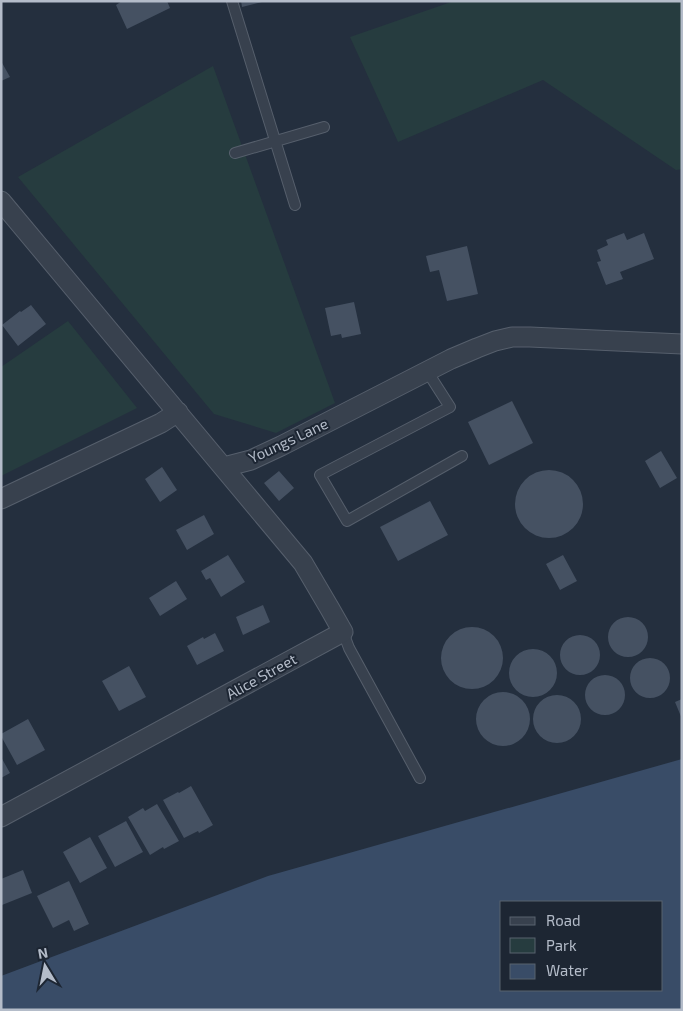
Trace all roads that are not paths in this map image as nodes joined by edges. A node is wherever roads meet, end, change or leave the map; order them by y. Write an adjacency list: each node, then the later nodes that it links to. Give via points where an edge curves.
1 (232, 1): 3 (lane)
2 (324, 127): 3 (lane)
3 (275, 141): 4 (lane); 6 (lane)
4 (235, 153)
5 (1, 201): 9 (street)
6 (295, 206)
7 (682, 344): 8 (street, Youngs Lane, via 530,336 495,341)
8 (426, 371): 10 (lane, via 450,407 320,475 348,521); 11 (street, Youngs Lane, via 281,446 251,460)
9 (178, 412): 11 (street); 12 (street)
10 (462, 456)
11 (224, 467): 13 (street, via 303,563)
12 (1, 499)
13 (343, 632): 14 (lane); 15 (street, Alice Street)
14 (420, 778)
15 (1, 817)

